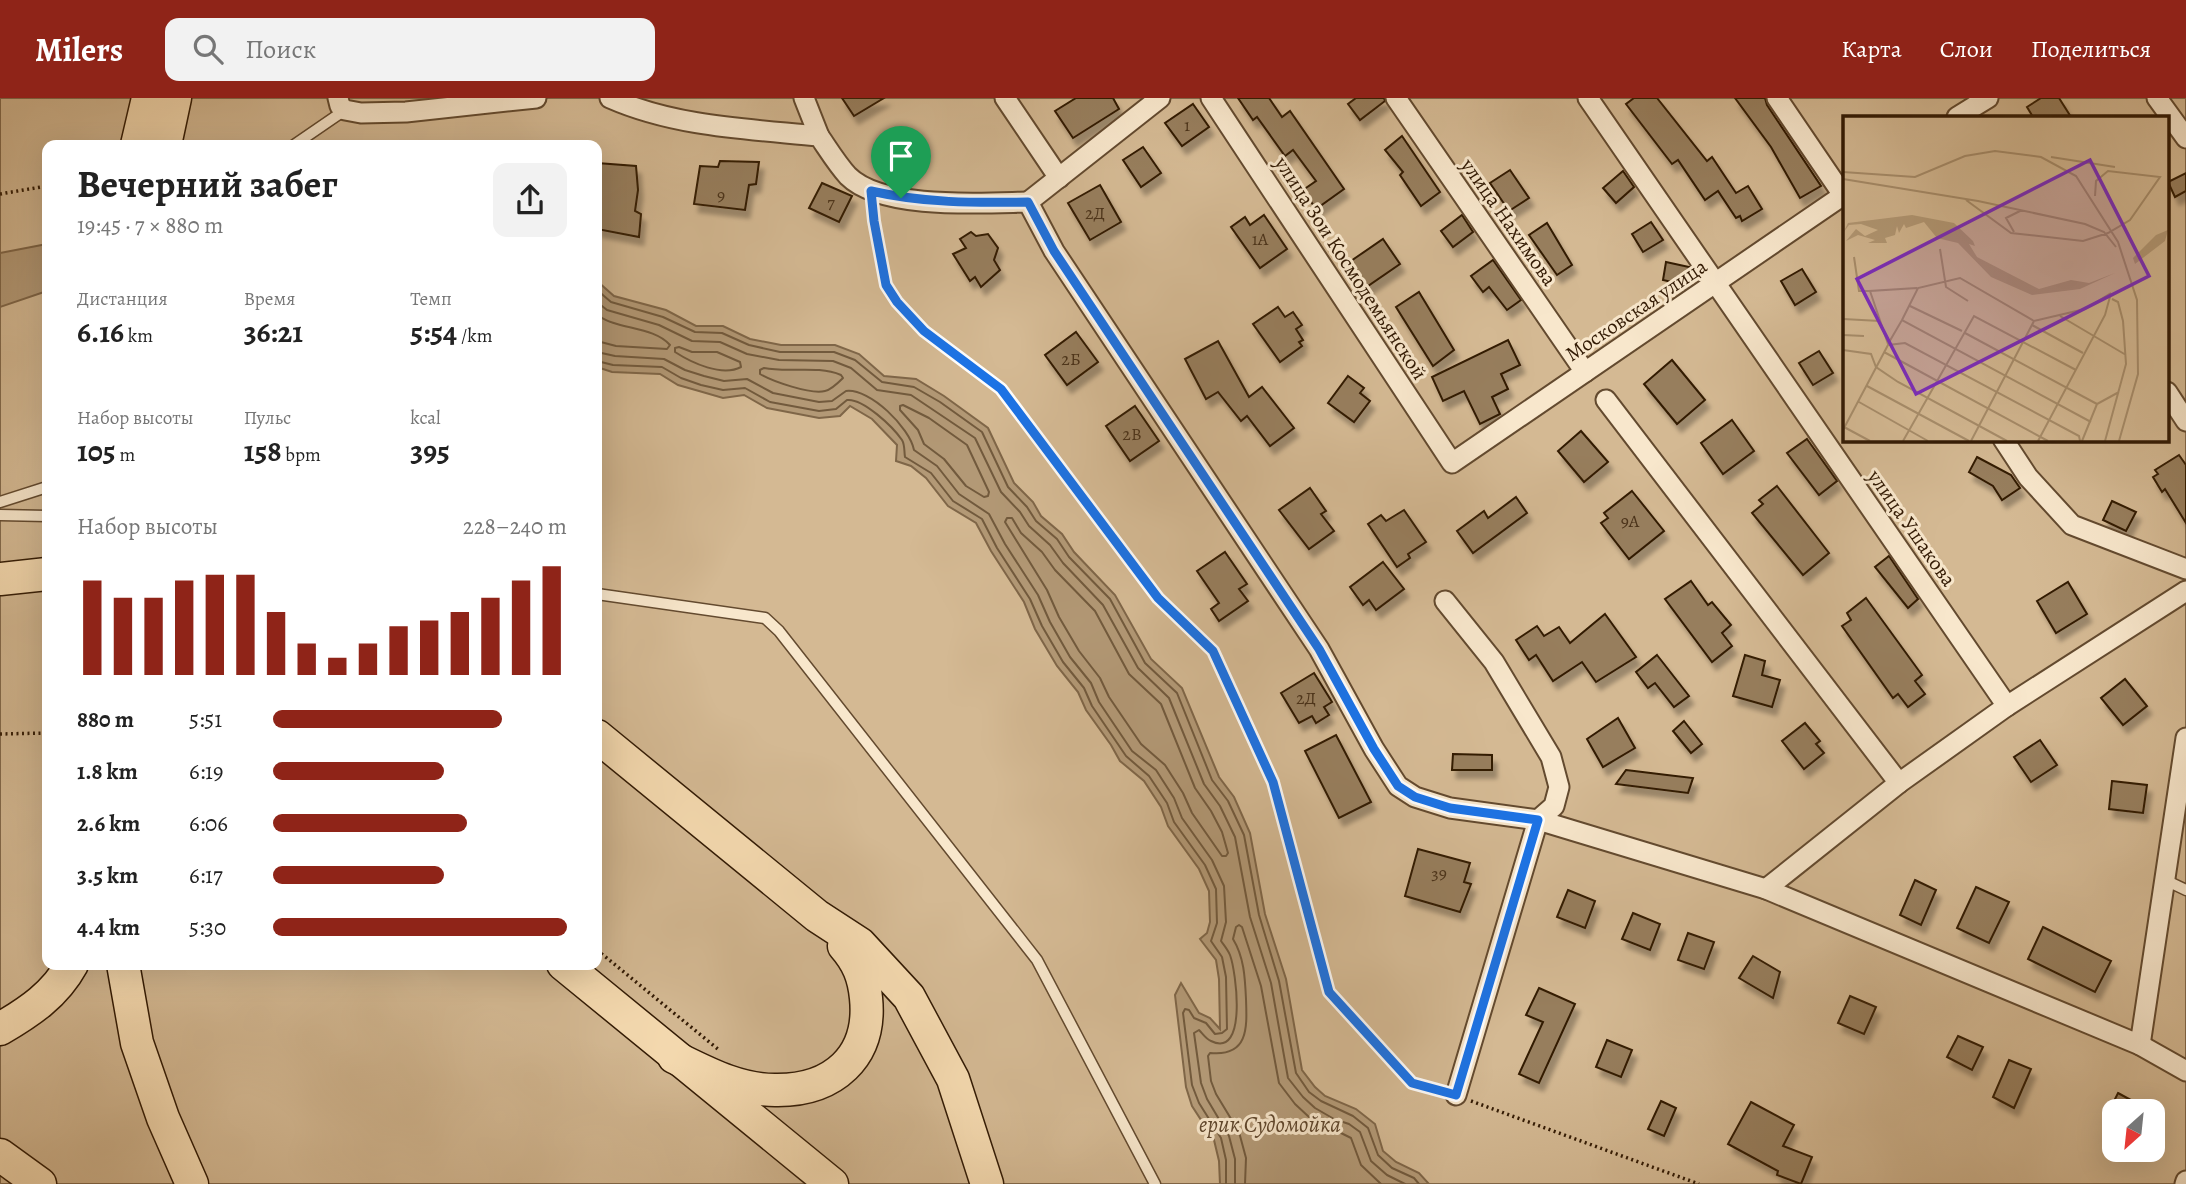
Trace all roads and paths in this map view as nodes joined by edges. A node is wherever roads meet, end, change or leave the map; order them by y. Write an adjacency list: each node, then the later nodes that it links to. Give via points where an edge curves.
1 (148, 98): 16 (main road)
2 (175, 98): 17 (main road)
3 (536, 98): 13 (street, via 406,112 361,113)
4 (610, 98): 14 (street, via 692,123)
5 (804, 98): 14 (street)
6 (1005, 98): 19 (street)
7 (1160, 98): 19 (street)
8 (1211, 98): 32 (street, улица Зои Космодемьянской)
9 (1396, 98): 27 (street, улица Нахимова)
10 (1588, 98): 26 (street, улица Ушакова)
11 (1777, 98): 23 (street)
12 (2157, 98): 15 (street)
13 (341, 104): 18 (lane)
14 (819, 136): 21 (street, via 849,177)
15 (2186, 138)
16 (137, 140)
17 (166, 140)
18 (300, 140)
19 (1059, 178): 25 (street)
20 (42, 187): 22 (path)
21 (871, 191): 25 (street, via 958,203); 64 (path, via 886,285 897,302 924,331 1001,389 1158,598 1213,651 1273,782 1329,992 1412,1083)
22 (0, 194)
23 (1843, 195)
24 (1843, 197): 26 (street, Московская улица)
25 (1028, 202): 50 (street, via 1054,251 1319,649 1398,786 1415,797 1450,808)
26 (1716, 283): 27 (street, Московская улица); 43 (street, улица Ушакова)
27 (1585, 372): 32 (street, Московская улица)
28 (2168, 394): 30 (street)
29 (1606, 400): 48 (street)
30 (2186, 421)
31 (2004, 441): 37 (street, via 2028,477 2072,525)
32 (1452, 464)
33 (42, 489): 34 (lane)
34 (0, 502)
35 (0, 515): 36 (lane)
36 (42, 516)
37 (2186, 569)
38 (42, 575): 39 (main road)
39 (0, 579)
40 (2186, 591): 43 (street)
41 (602, 595): 70 (lane, via 765,618 779,631 1037,960)
42 (1445, 601): 50 (street, via 1494,662 1551,757 1559,787 1554,806)
43 (2007, 706): 48 (street)
44 (42, 733): 45 (path)
45 (0, 734)
46 (2186, 738): 49 (street)
47 (602, 740): 54 (main road)
48 (1899, 783): 52 (street)
49 (2183, 784): 51 (street)
50 (1538, 820): 52 (street); 64 (street)
51 (2165, 880): 53 (lane); 60 (street)
52 (1766, 889): 60 (street)
53 (2186, 890)
54 (817, 916): 62 (main road, via 856,960 864,984 868,1018 860,1046 844,1069 801,1089 776,1091 717,1078); 69 (main road, via 860,944 909,997 953,1079)
55 (602, 954): 61 (path)
56 (68, 970): 59 (main road, via 37,1007)
57 (125, 970): 67 (main road, via 137,1043)
58 (570, 970): 62 (main road)
59 (0, 1030)
60 (2140, 1045): 63 (street)
61 (721, 1052)
62 (674, 1057): 68 (main road)
63 (2186, 1071)
64 (1456, 1095): 71 (path)
65 (0, 1155): 66 (main road)
66 (40, 1184)
67 (192, 1184)
68 (832, 1184)
69 (987, 1184)
70 (1155, 1184)
71 (1699, 1184)

